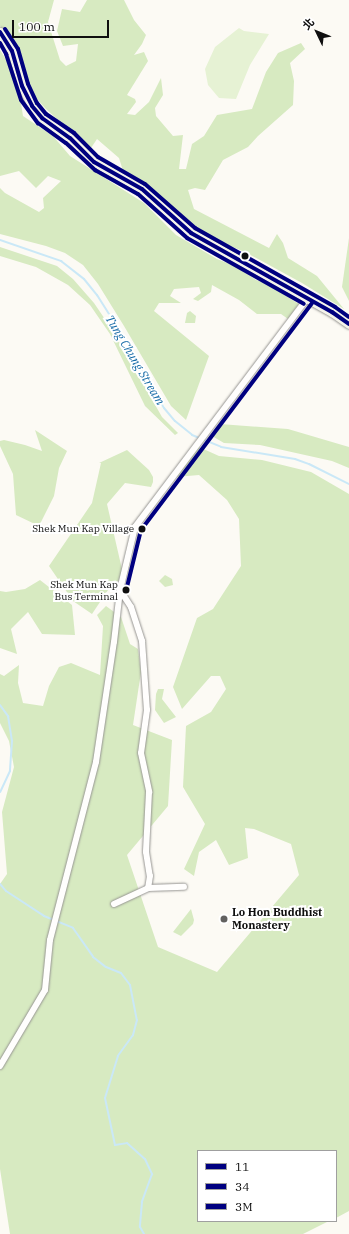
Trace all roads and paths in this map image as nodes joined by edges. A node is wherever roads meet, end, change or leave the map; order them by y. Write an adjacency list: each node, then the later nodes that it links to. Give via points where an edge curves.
1 (0, 32): 2 (main road, via 12,51 26,97 42,118 70,138 98,165 147,193 191,233)
2 (307, 299): 3 (main road); 4 (street, via 135,527)
3 (349, 324)
4 (120, 590): 6 (street, via 131,606 142,641 147,710 140,753 149,792 146,852 150,876); 8 (street, via 96,762 50,940 45,990)
5 (184, 887): 6 (street)
6 (148, 888): 7 (street)
7 (114, 904)
8 (0, 1066)

